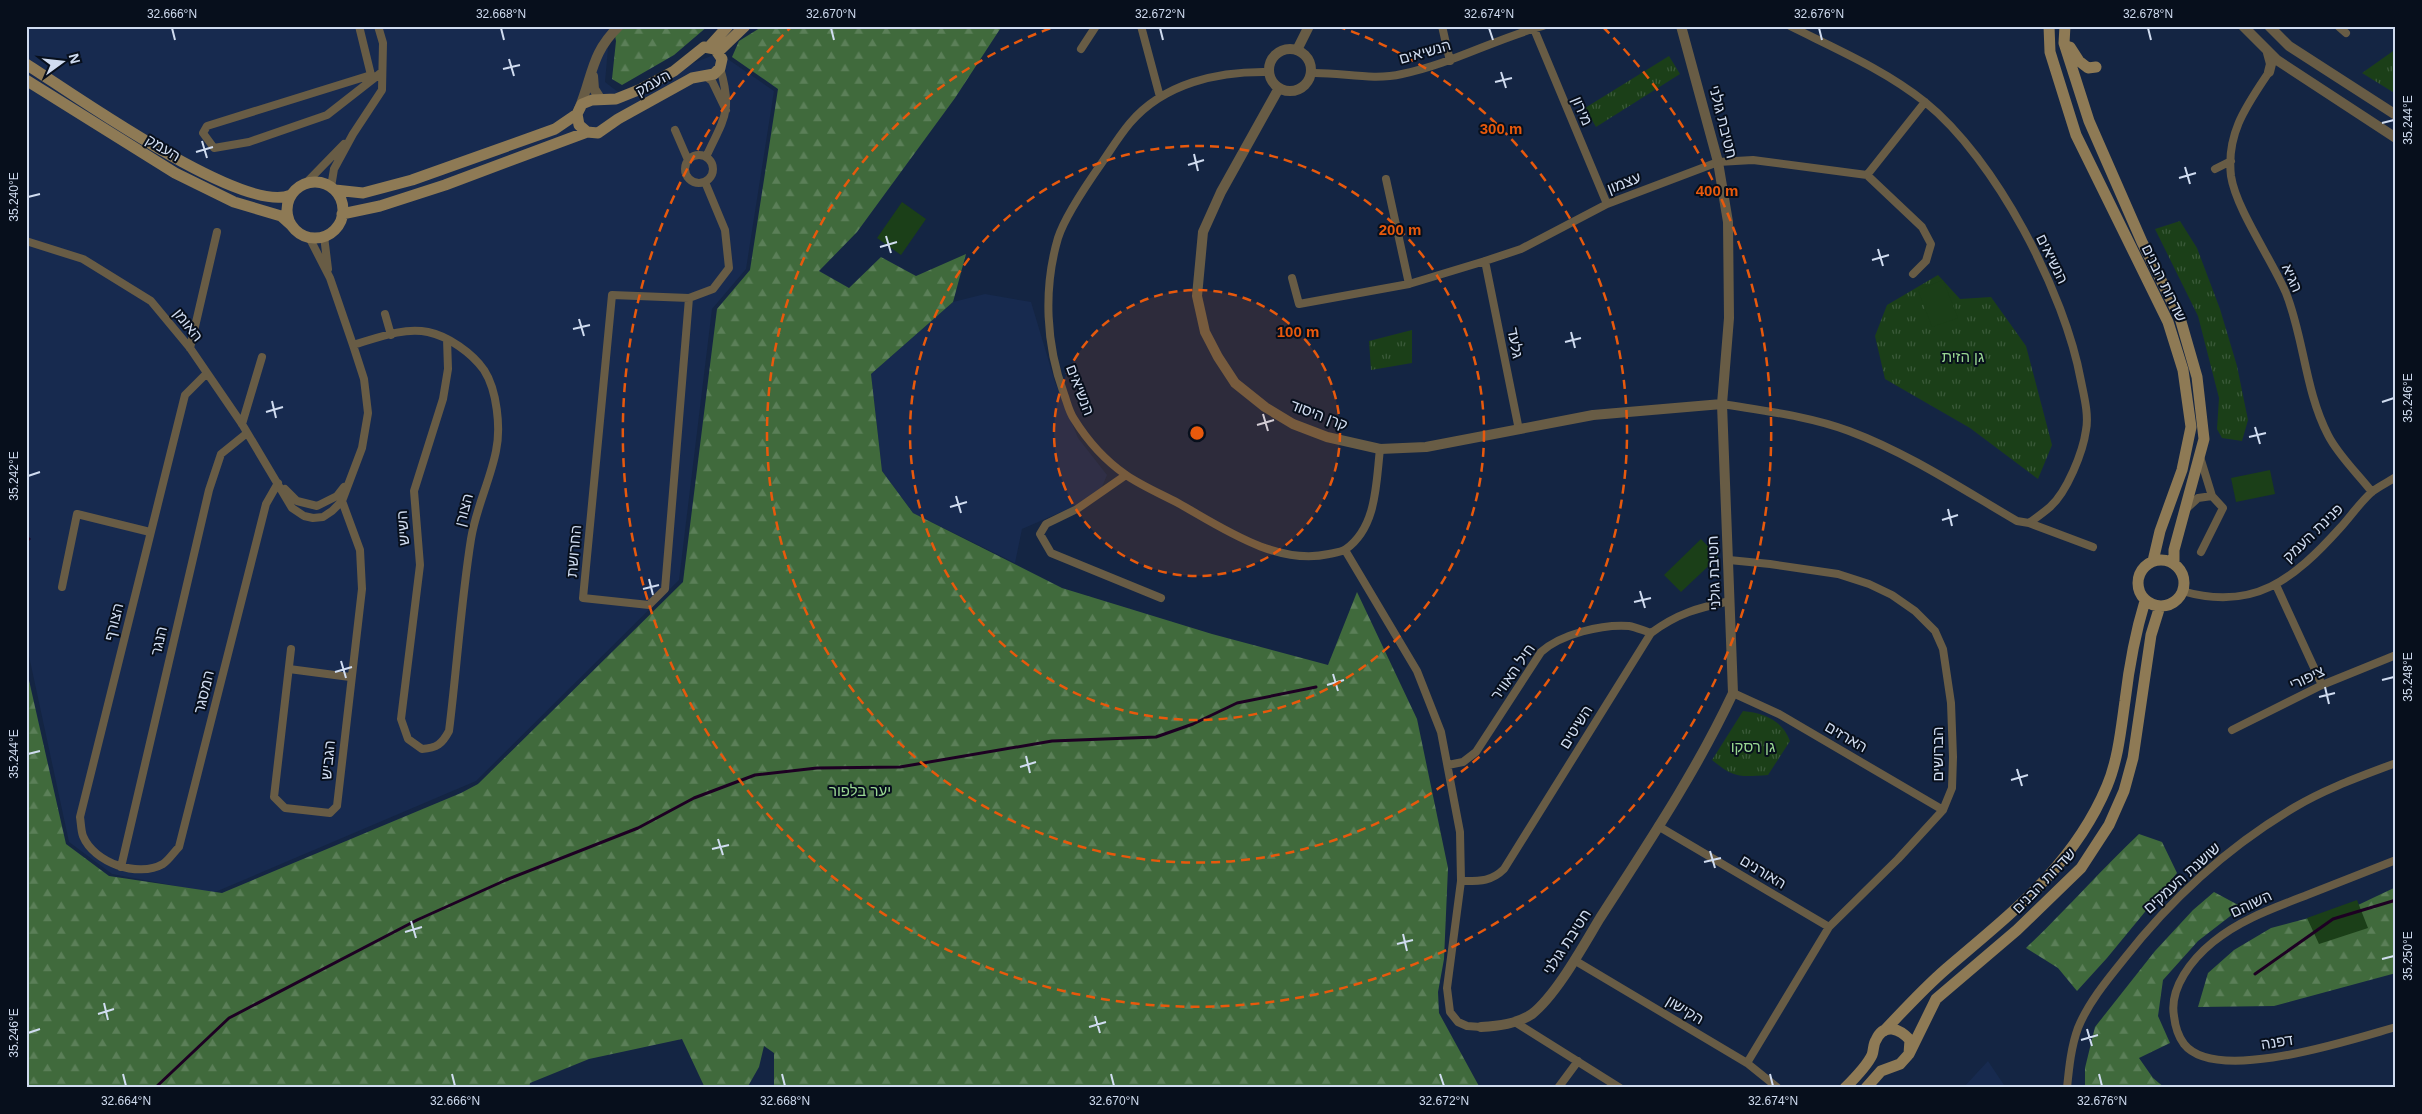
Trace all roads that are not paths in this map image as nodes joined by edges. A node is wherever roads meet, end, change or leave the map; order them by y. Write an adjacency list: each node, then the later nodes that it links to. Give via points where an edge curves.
1 (359, 26): 33 (street)
2 (378, 26): 29 (street, via 383,43)
3 (618, 26): 24 (street)
4 (728, 26): 21 (main road, העמק)
5 (745, 26): 21 (main road, העמק)
6 (1096, 26): 22 (street)
7 (1141, 26): 37 (street)
8 (1309, 26): 23 (street)
9 (1442, 26): 25 (street)
10 (1543, 26): 17 (street, הנשיאים)
11 (1680, 26): 51 (street, חטיבת גולני)
12 (1790, 26): 40 (street, הנשיאים, via 1873,68)
13 (2049, 26): 99 (main road, שדרות הבנים, via 2050,52 2076,135 2168,322 2183,370 2191,427 2182,470)
14 (2242, 26): 20 (street)
15 (2269, 26): 43 (street, via 2289,46)
16 (2338, 26): 19 (street)
17 (1534, 28): 25 (street, הנשיאים); 59 (street, מירון)
18 (2065, 32): 39 (main road, שדרות הבנים); 39 (main road, via 2079,61 2088,68 2096,67 2083,83)
19 (2346, 33)
20 (2264, 48): 27 (street); 31 (street, via 2270,61)
21 (714, 49): 28 (main road, via 722,59); 38 (main road, העמק, via 700,49 674,71 641,89 616,99)
22 (1081, 49)
23 (1296, 50): 30 (street, via 1274,55); 32 (street, via 1306,57)
24 (594, 60): 38 (street, via 592,83); 41 (street)
25 (1450, 61): 32 (street, הנשיאים, via 1400,75 1369,77 1335,72)
26 (26, 64): 58 (main road, העמק, via 218,181 238,190 279,199)
27 (2286, 66): 31 (street, via 2278,66); 47 (street)
28 (720, 68): 34 (main road, העמק, via 714,74); 42 (street, via 728,99)
29 (382, 72): 33 (street); 33 (street, via 326,115 249,142 214,148 203,133 207,126); 46 (street, via 382,90)
30 (1269, 72): 36 (street); 37 (street, הנשיאים, via 1222,74 1193,81)
31 (2269, 72): 50 (street, הגיא, via 2239,118)
32 (1311, 73): 36 (street, via 1299,89)
33 (371, 75)
34 (704, 75): 42 (street, via 712,81); 45 (main road, העמק, via 692,78 618,119 603,131)
35 (26, 80): 61 (main road, העמק, via 175,174 234,202 281,216)
36 (1279, 88): 83 (street, קרן היסוד, via 1221,192 1203,232 1197,296 1205,332 1235,383 1265,407 1293,424 1327,437)
37 (1160, 97): 85 (street, הנשיאים, via 1130,122 1085,187 1058,237 1050,286 1049,338 1057,375 1073,417 1093,444)
38 (601, 100): 41 (main road, העמק, via 587,101)
39 (2083, 101): 84 (main road, שדרות הבנים, via 2138,233 2180,318 2197,377 2204,439)
40 (1925, 102): 53 (street); 93 (street, הנשיאים, via 1965,141 2001,193 2038,258 2063,314 2077,357 2087,428 2081,454 2051,506)
41 (578, 111): 45 (main road, via 579,125); 57 (main road, העמק, via 554,129 412,180 363,193)
42 (727, 112): 48 (street)
43 (2395, 115)
44 (675, 130): 49 (street)
45 (587, 132): 60 (main road, העמק, via 445,185 380,206)
46 (353, 134): 56 (street); 57 (street, via 334,169)
47 (2396, 138)
48 (706, 157): 49 (street, via 695,156); 55 (street, via 713,172)
49 (688, 160): 55 (street, via 685,169 688,178 696,183)
50 (2231, 161): 52 (street); 89 (street, הגיא, via 2231,177 2239,200 2286,294 2317,408 2328,436)
51 (1718, 162): 53 (street, עצמון, via 1753,160); 59 (street, עצמון); 79 (street, חטיבת גולני, via 1728,222 1730,273 1730,318)
52 (2214, 169)
53 (1866, 175): 67 (street, via 1922,227 1931,244 1926,261)
54 (1386, 179): 70 (street)
55 (705, 182): 71 (street, החרושת, via 725,230 729,268 714,290)
56 (305, 184): 57 (main road, via 319,182); 58 (main road)
57 (333, 189): 60 (main road, via 341,201)
58 (292, 195): 61 (main road, via 287,207)
59 (1607, 204): 66 (street, עצמון, via 1521,249)
60 (342, 214): 63 (main road, via 336,228)
61 (291, 224): 64 (main road)
62 (217, 232): 76 (street)
63 (324, 236): 64 (main road); 68 (street)
64 (309, 237): 68 (street)
65 (26, 240): 76 (street, האומן, via 83,259 150,301)
66 (1485, 261): 70 (street, עצמון); 81 (street, גלעד)
67 (1913, 274)
68 (330, 278): 75 (street)
69 (1292, 278): 70 (street, עצמון, via 1299,304)
70 (1409, 284)
71 (690, 298): 71 (street, החרושת, via 665,589 649,605 583,598 612,295)
72 (385, 314): 73 (street)
73 (390, 334): 74 (street, הצורן, via 427,332); 75 (street, הצורן)
74 (447, 339): 115 (street, השיש, via 448,368 443,399 414,491 420,565); 115 (street, הצורן, via 484,370 499,424 496,451 474,522 450,732 443,743 422,749 408,739)
75 (353, 345): 88 (street, via 364,379 368,413 362,448)
76 (190, 348): 78 (street, האומן)
77 (262, 357): 80 (street)
78 (206, 374): 80 (street, האומן); 94 (street, הצורף, via 185,394)
79 (1722, 404): 81 (street, קרן היסוד, via 1593,416); 93 (street, via 1795,416 1848,430 1908,458 2017,521); 98 (street, חטיבת גולני)
80 (242, 424): 82 (street, האומן)
81 (1519, 430): 83 (street, קרן היסוד, via 1426,447)
82 (247, 433): 87 (street, האומן); 122 (street, הנגר, via 222,454 209,490)
83 (1380, 449): 96 (street, via 1373,505 1367,523)
84 (2200, 455): 90 (street); 92 (main road, שדרות הבנים)
85 (1126, 475): 96 (street, הנשיאים, via 1242,538 1273,550 1300,556); 104 (street, via 1077,509 1046,524 1040,534 1051,552)
86 (2396, 477): 89 (street, פנינת העמק)
87 (278, 482): 88 (street, via 297,501 317,506 337,496); 91 (street, via 292,508 304,516 323,517); 122 (street, המסגר, via 266,504 179,847 165,863 154,868 139,870)
88 (347, 484): 91 (street)
89 (2372, 492): 101 (street, פנינת העמק, via 2315,554)
90 (2212, 496): 92 (street, via 2198,498); 97 (street, via 2222,508)
91 (342, 501): 112 (street, הגביש, via 360,550 362,589)
92 (2185, 510): 100 (main road, שדרות הבנים, via 2174,550)
93 (2029, 523): 95 (street)
94 (150, 532): 102 (street, via 77,514); 122 (street, הצורף, via 80,817 82,836 91,848 102,858)
95 (2093, 547)
96 (1345, 550): 118 (street, via 1417,671 1441,732)
97 (2201, 552)
98 (1729, 560): 105 (street, חטיבת גולני); 119 (street, הברושים, via 1838,574 1869,584 1915,611 1935,631 1944,649 1952,703 1952,788)
99 (2153, 561): 100 (main road); 106 (main road, via 2138,575 2138,590)
100 (2174, 564): 103 (main road, via 2183,576)
101 (2276, 585): 103 (street, פנינת העמק, via 2226,599); 113 (street)
102 (62, 587)
103 (2182, 591): 107 (main road, via 2176,601)
104 (1161, 598)
105 (1730, 601): 108 (street, השיטים, via 1692,609); 114 (street, חטיבת גולני)
106 (2145, 601): 107 (main road); 130 (main road, שדרות הבנים, via 2136,632 2118,746 2108,785 2091,819 2068,854 2026,901 1944,971)
107 (2160, 606): 131 (main road, שדרות הבנים, via 2151,635 2133,758 2124,791 2109,825 2081,868 2017,930 1936,999)
108 (1651, 633): 118 (street, חיל האוויר, via 1631,626 1618,626 1566,636 1551,643 1541,652 1476,752 1463,762); 123 (street, השיטים, via 1504,869 1496,877 1484,881)
109 (291, 649): 111 (street, הגביש)
110 (2396, 655): 113 (street, ציפורי)
111 (288, 669): 112 (street); 112 (street, הגביש, via 274,797 286,808 330,813 337,806)
112 (350, 677)
113 (2322, 685): 116 (street, ציפורי)
114 (1733, 693): 119 (street, הארזים, via 1780,714); 120 (street, חטיבת גולני)
115 (401, 719)
116 (2232, 730)
117 (2396, 763): 139 (street, שושנת העמקים, via 2327,790 2274,821 2204,873 2153,922 2102,985 2078,1028)
118 (1448, 765): 123 (street, via 1460,832)
119 (1943, 810): 124 (street, הברושים)
120 (1658, 826): 124 (street, האורנים); 125 (street, חטיבת גולני)
121 (2396, 860): 128 (street, השוהם, via 2254,915 2212,943 2186,971 2177,990 2172,1008)
122 (121, 866)
123 (1461, 881): 127 (street, via 1447,988 1450,1012 1458,1022)
124 (1829, 927): 133 (street, הברושים)
125 (1574, 960): 126 (street, חטיבת גולני, via 1545,1000 1531,1014); 133 (street, הקישון)
126 (1515, 1022): 127 (street, חטיבת גולני); 132 (street)
127 (1481, 1027)
128 (2176, 1027): 129 (street, דפנה, via 2184,1044 2194,1053 2205,1058 2235,1062 2315,1049)
129 (2396, 1027)
130 (1884, 1031): 131 (main road, via 1892,1028 1902,1032 1910,1040); 137 (main road, שדרות הבנים, via 1876,1037 1872,1054)
131 (1910, 1054): 138 (main road, via 1900,1064 1881,1071)
132 (1578, 1060): 134 (street); 135 (street)
133 (1747, 1063): 136 (street, הקישון)
134 (1558, 1088)
135 (1620, 1088)
136 (1778, 1088)
137 (1845, 1088)
138 (1866, 1088)
139 (2067, 1088)

